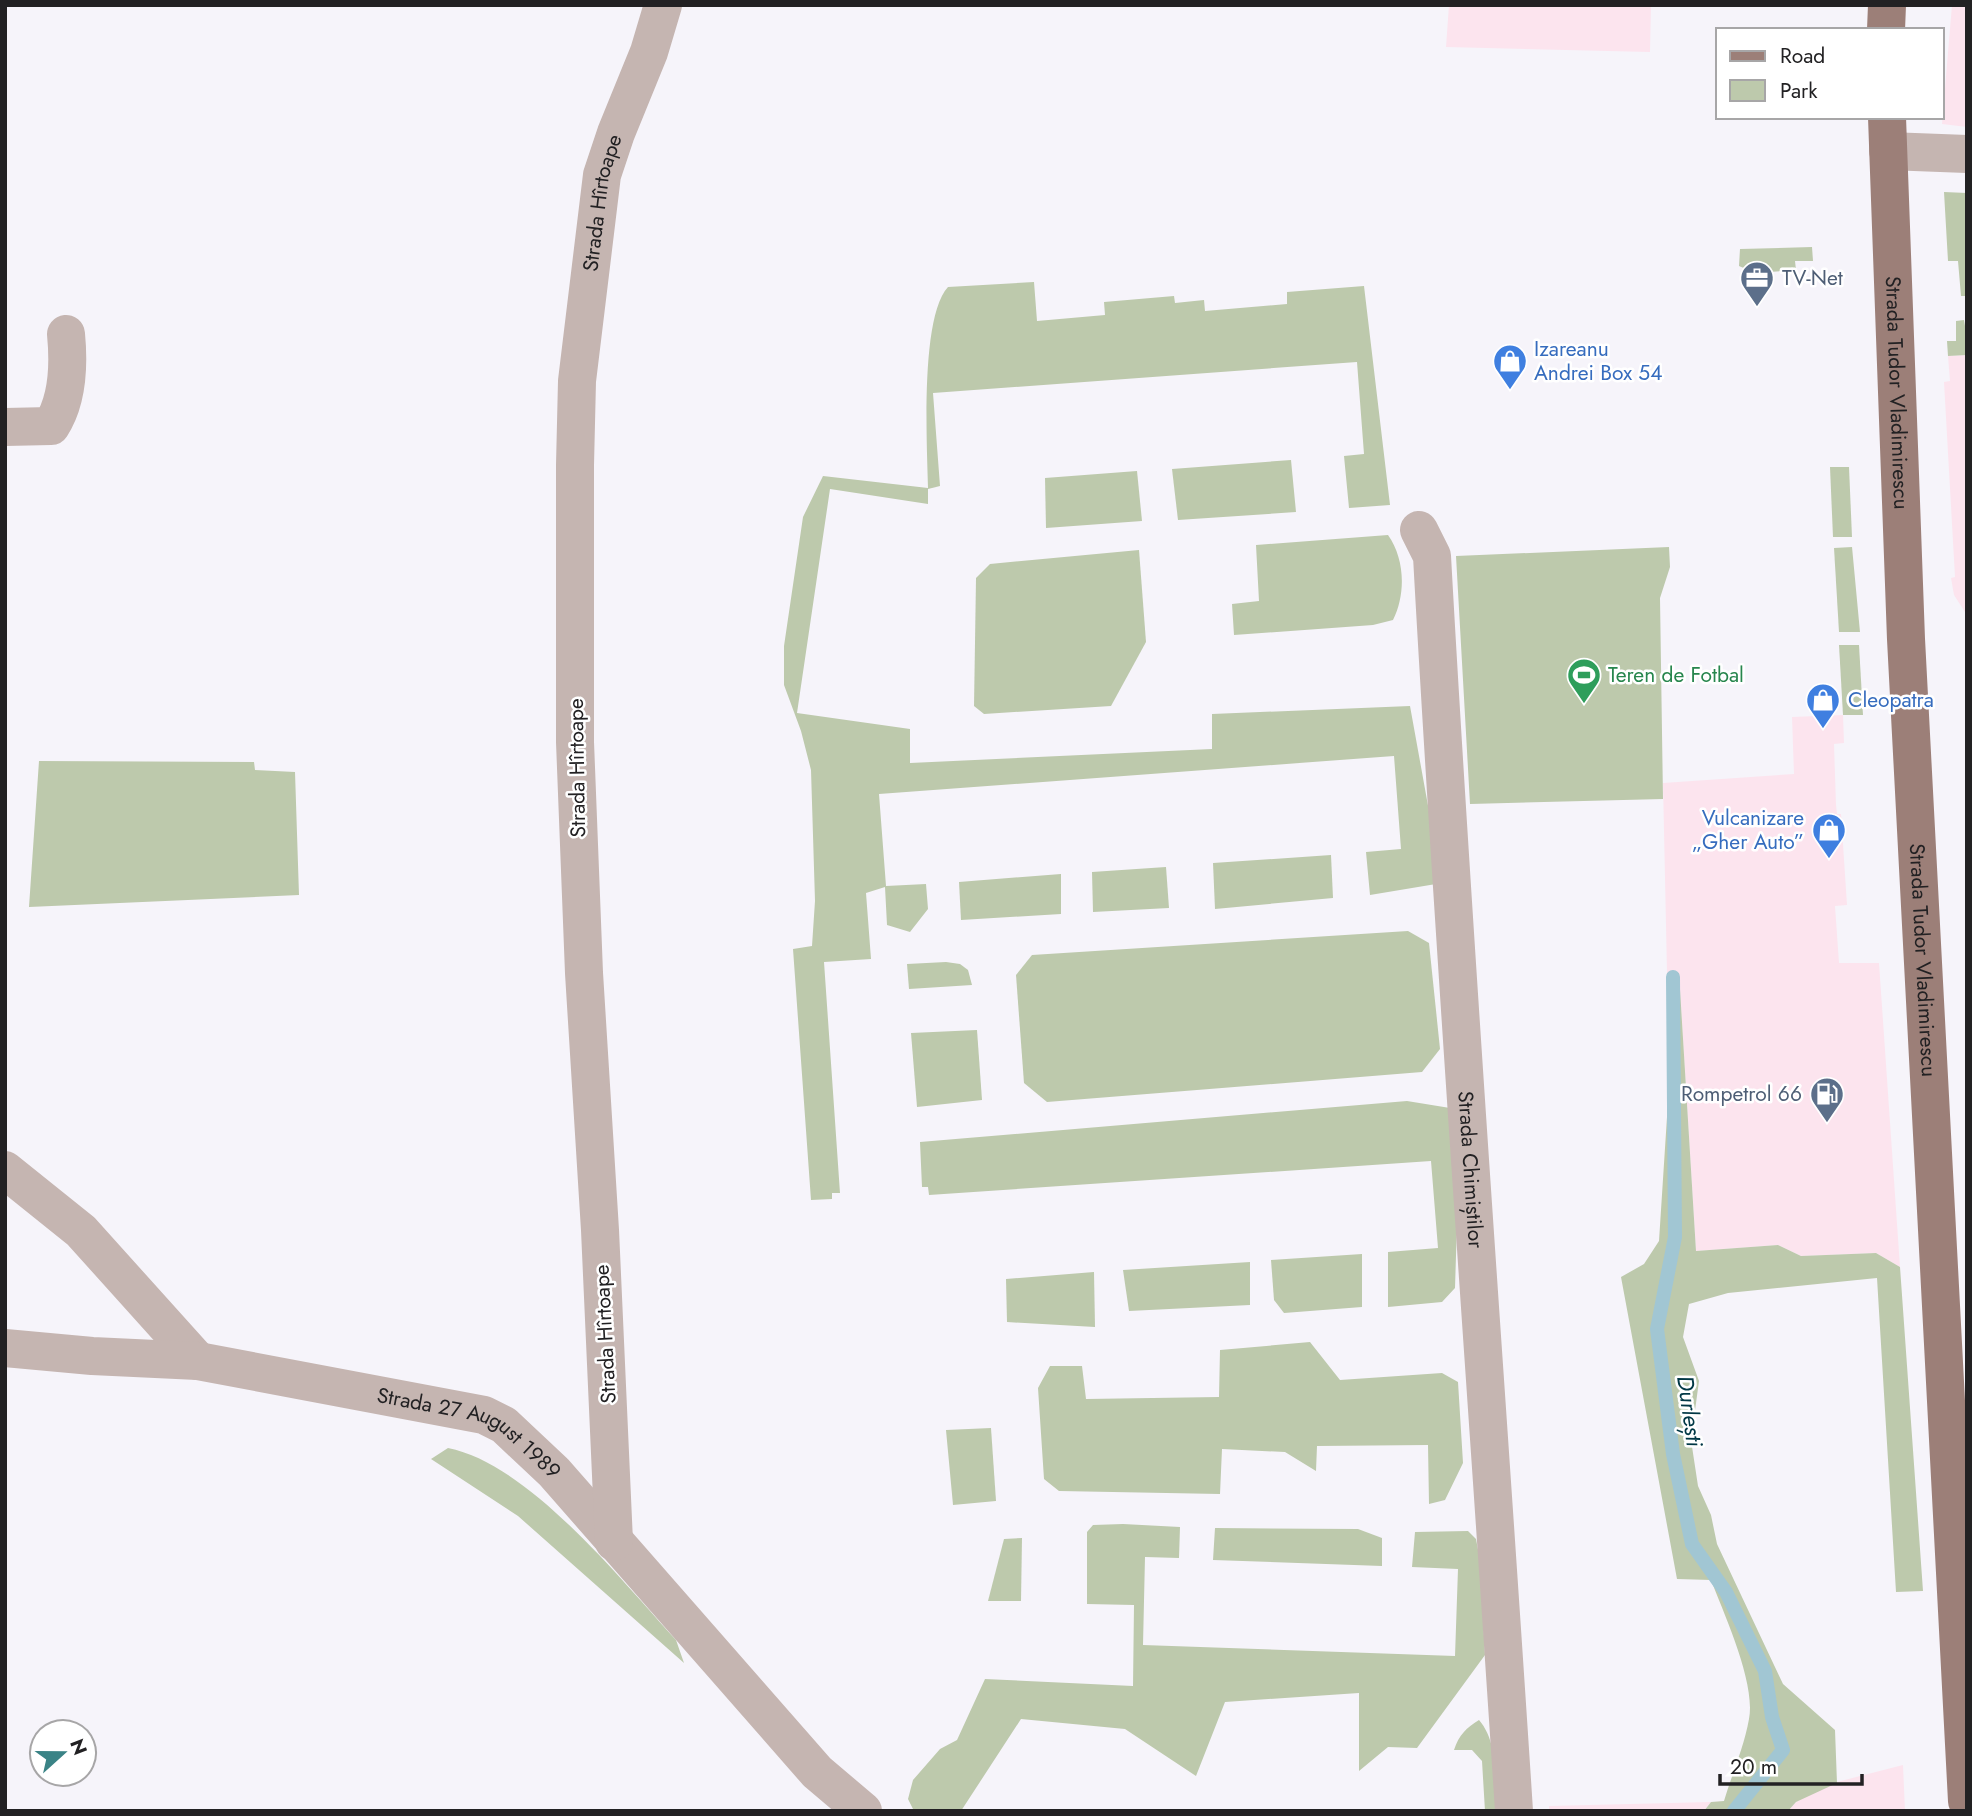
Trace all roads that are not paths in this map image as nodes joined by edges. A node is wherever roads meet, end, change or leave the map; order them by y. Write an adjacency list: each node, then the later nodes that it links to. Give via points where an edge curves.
1 (663, 5): 10 (street, Strada Hîrtoape, via 602,175 578,380 575,453 575,742)
2 (1887, 134): 3 (street); 11 (main road, Strada Tudor Vladimirescu, via 1906,639)
3 (1967, 155)
4 (66, 334): 5 (street, via 69,360 61,411 51,426)
5 (5, 427)
6 (1419, 530): 13 (street, Strada Chimiștilor, via 1433,556 1451,903)
7 (5, 1170): 9 (street, via 81,1231)
8 (5, 1348): 9 (street, Strada 27 August 1989)
9 (198, 1361): 10 (street, Strada 27 August 1989, via 484,1415 523,1441)
10 (614, 1542): 12 (street, Strada 27 August 1989, via 817,1772)
11 (1967, 1801)
12 (863, 1811)
13 (1514, 1811)

